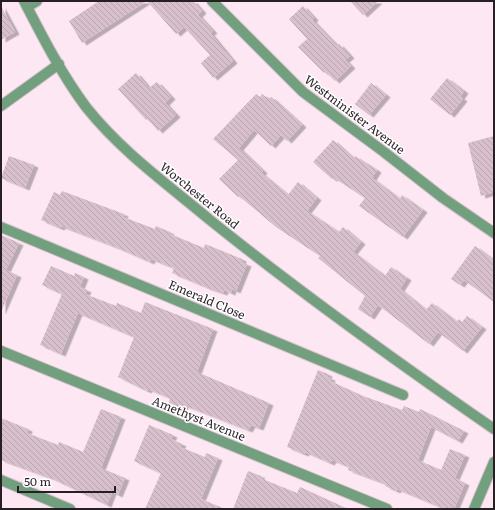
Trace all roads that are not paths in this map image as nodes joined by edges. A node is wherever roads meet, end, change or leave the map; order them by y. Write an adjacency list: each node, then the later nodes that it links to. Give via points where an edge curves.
1 (37, 1): 3 (street)
2 (212, 1): 7 (street, Westminister Avenue, via 303,92 442,198)
3 (25, 4): 4 (street, Worchester Road)
4 (59, 64): 5 (street); 10 (street, Worchester Road, via 86,106 126,152 327,312)
5 (1, 106)
6 (1, 227): 9 (street, Emerald Close)
7 (494, 233)
8 (1, 351): 14 (street, Amethyst Avenue)
9 (403, 395)
10 (494, 429)
11 (494, 462): 15 (street)
12 (1, 480): 13 (street)
13 (70, 509)
14 (387, 509)
15 (474, 509)

